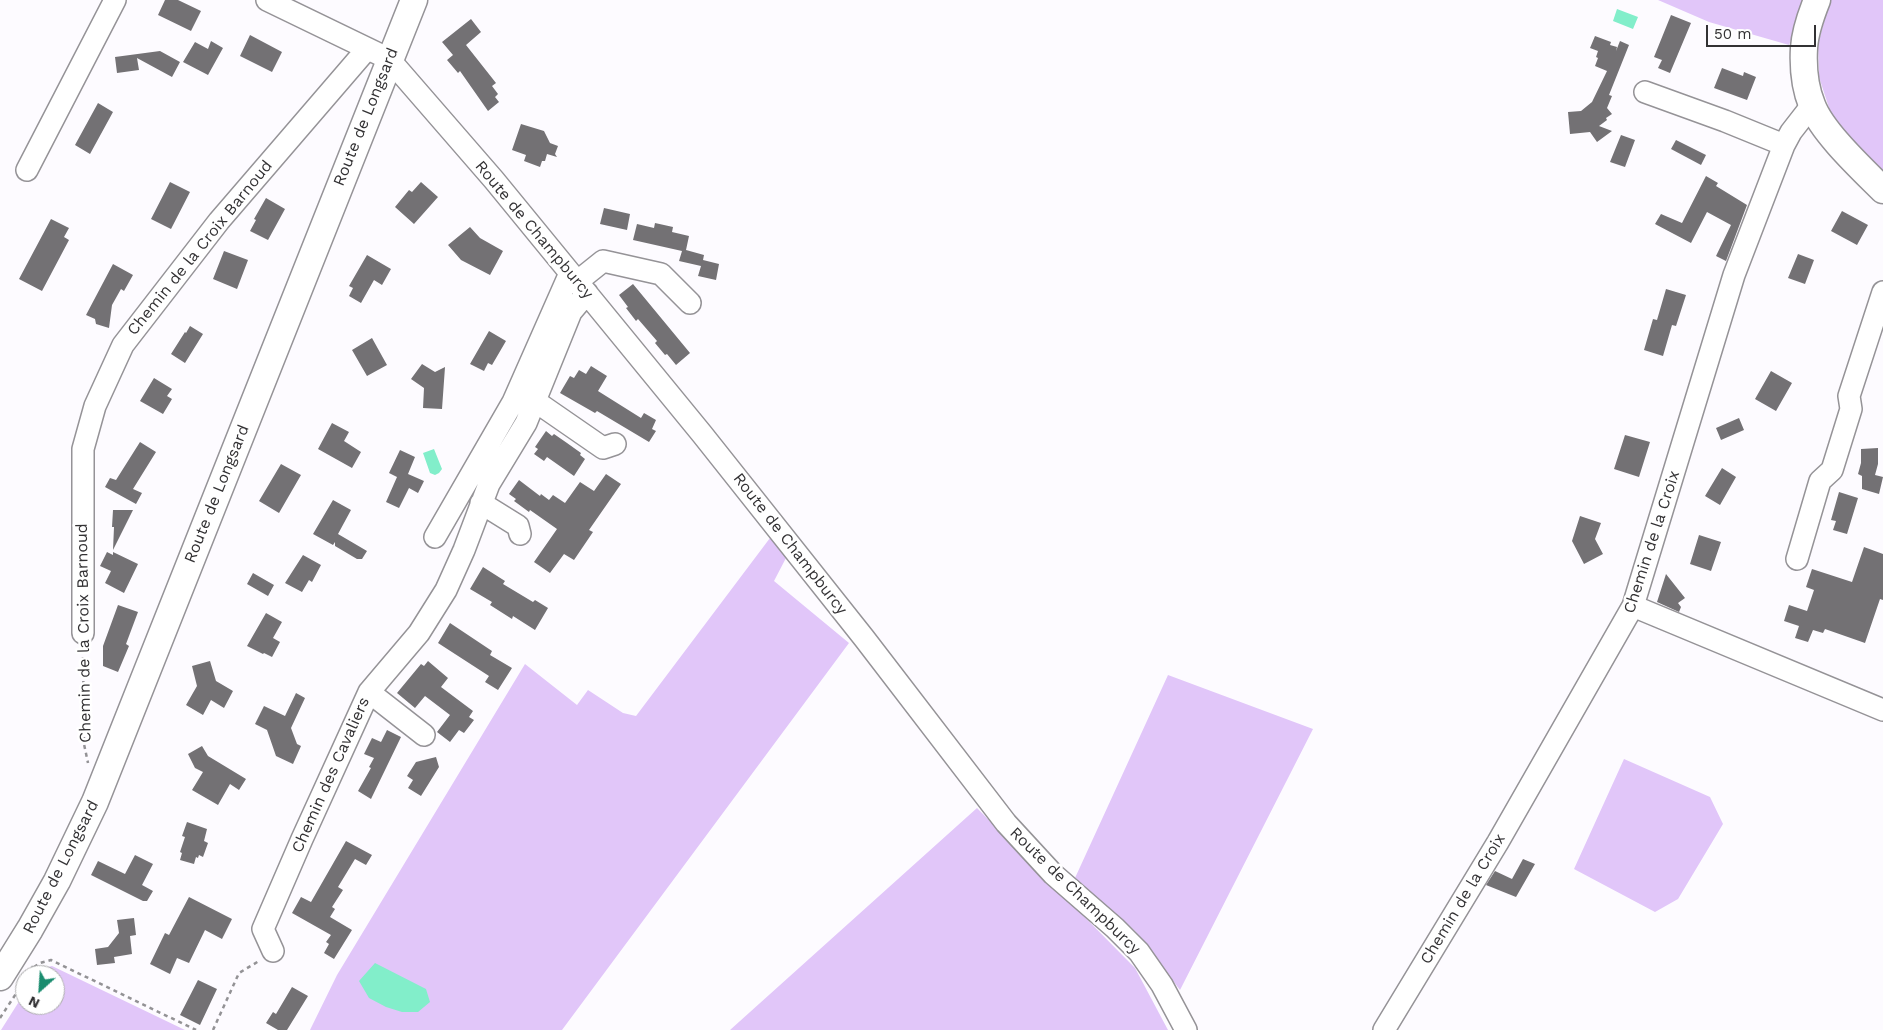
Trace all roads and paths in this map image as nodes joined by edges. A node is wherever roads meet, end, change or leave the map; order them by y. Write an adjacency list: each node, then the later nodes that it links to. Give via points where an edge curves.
1 (115, 0): 9 (street)
2 (267, 0): 5 (street)
3 (414, 0): 5 (main road, Route de Longsard)
4 (1816, 0): 7 (main road, via 1804,47 1805,74)
5 (378, 54): 11 (street, Route de Champburcy); 21 (street, Chemin de la Croix Barnoud, via 219,221 123,345 95,406 83,450); 30 (main road, Route de Longsard, via 96,802 58,881)
6 (1645, 92): 8 (street)
7 (1812, 105): 8 (street, Chemin de la Croix); 10 (main road, via 1841,147)
8 (1784, 145): 20 (street, Chemin de la Croix, via 1734,275)
9 (27, 170)
10 (1883, 190)
11 (578, 282): 13 (street, via 603,261 661,274); 14 (street, Chemin des Cavaliers, via 572,312); 18 (street); 35 (street, Route de Champburcy, via 858,630 1006,823 1053,874 1139,952)
12 (1883, 292): 19 (street, via 1850,396 1851,410 1832,470 1820,481)
13 (690, 303)
14 (535, 401): 15 (street, via 603,448); 16 (street, Chemin des Cavaliers)
15 (614, 444)
16 (481, 503): 17 (street, via 518,526); 22 (street, Chemin des Cavaliers, via 446,590 419,633)
17 (520, 534)
18 (435, 536)
19 (1797, 559)
20 (1634, 606): 23 (street); 36 (street, Chemin de la Croix)
21 (83, 633): 25 (path, Chemin de la Croix Barnoud, via 84,744)
22 (369, 692): 24 (street); 26 (street, Chemin des Cavaliers, via 263,929)
23 (1883, 710)
24 (424, 735)
25 (88, 763)
26 (274, 951): 34 (path, via 239,973)
27 (37, 965): 28 (path, via 51,960)
28 (61, 965)
29 (65, 967): 33 (path)
30 (0, 977)
31 (15, 995): 32 (path)
32 (0, 1018)
33 (196, 1030)
34 (213, 1030)
35 (1186, 1030)
36 (1384, 1030)

